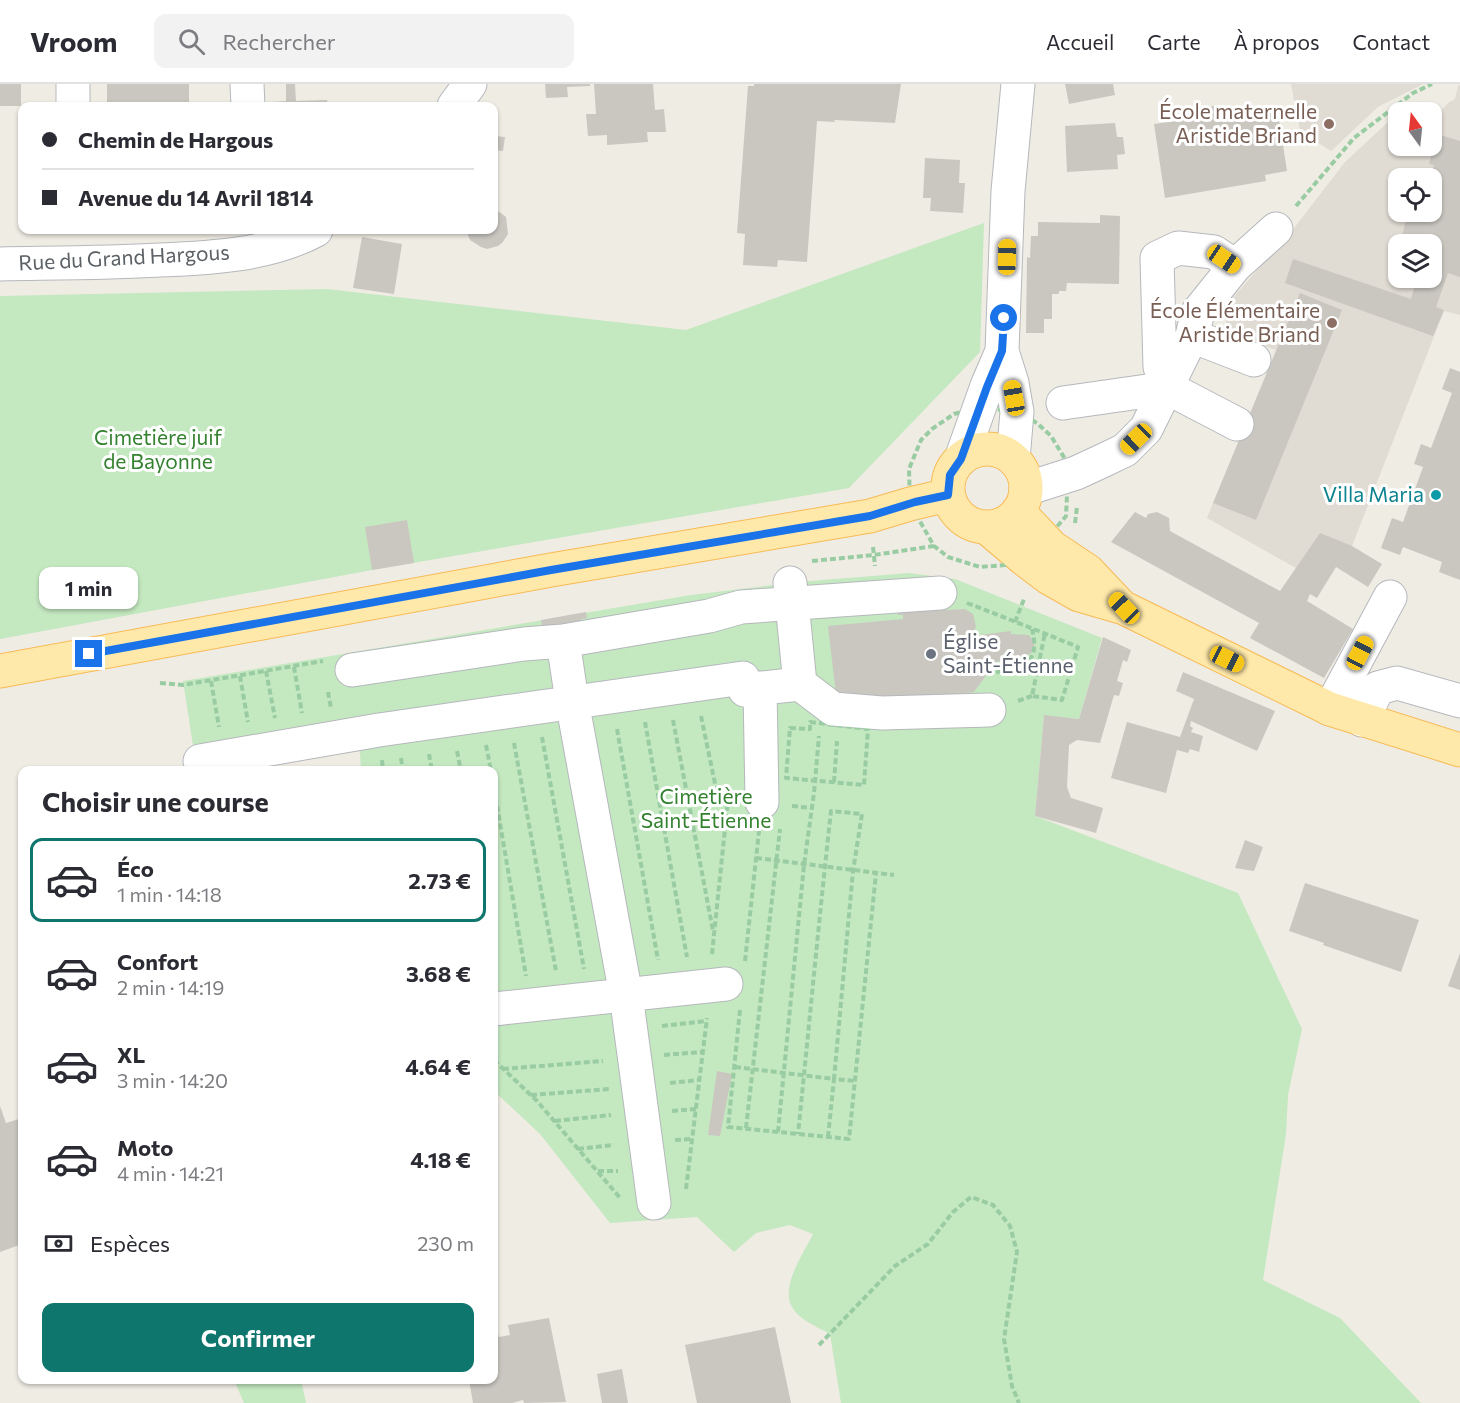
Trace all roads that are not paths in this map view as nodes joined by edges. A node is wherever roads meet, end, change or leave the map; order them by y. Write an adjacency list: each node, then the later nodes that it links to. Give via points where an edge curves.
1 (73, 84): 5 (street)
2 (247, 84): 6 (street)
3 (470, 84): 7 (street)
4 (1018, 84): 14 (street, via 1008,191)
5 (73, 102)
6 (248, 102)
7 (457, 102)
8 (1276, 229): 12 (street)
9 (306, 234): 10 (street, Rue du Grand Hargous, via 285,243)
10 (252, 240): 11 (street, Rue du Grand Hargous, via 229,255)
11 (0, 264)
12 (1235, 266): 13 (street, via 1198,312); 16 (street, via 1214,252 1178,248 1157,258 1161,367)
13 (1192, 336): 15 (street); 16 (street)
14 (1002, 351): 19 (street); 20 (street, via 1017,412)
15 (1254, 360)
16 (1168, 388): 17 (street); 18 (street); 22 (street, via 1146,429 1073,490)
17 (1063, 403)
18 (1237, 424)
19 (961, 459): 20 (main road, via 981,449 993,449); 21 (main road, via 950,475)
20 (1013, 459): 22 (main road, via 1024,478)
21 (948, 495): 23 (main road, via 962,518); 29 (main road, via 860,518)
22 (1022, 500): 23 (main road, via 1009,520); 24 (main road)
23 (986, 527): 24 (main road)
24 (1035, 550): 35 (main road, via 1049,578 1078,595 1124,608)
25 (940, 593): 26 (street)
26 (791, 594): 28 (street, via 709,616); 31 (street)
27 (1390, 597): 35 (street)
28 (563, 640): 30 (street); 33 (street)
29 (0, 671)
30 (331, 672)
31 (800, 684): 32 (street); 36 (street, via 833,709 882,714)
32 (760, 688): 33 (street, via 745,690 743,678); 40 (street)
33 (572, 701): 38 (street); 42 (street)
34 (1460, 701): 37 (street, via 1397,683 1378,688)
35 (1330, 709): 37 (main road)
36 (989, 710)
37 (1362, 720): 39 (main road)
38 (267, 749)
39 (1460, 750)
40 (776, 809)
41 (726, 984): 42 (street)
42 (626, 995): 43 (street); 44 (street)
43 (498, 1009)
44 (654, 1203)

